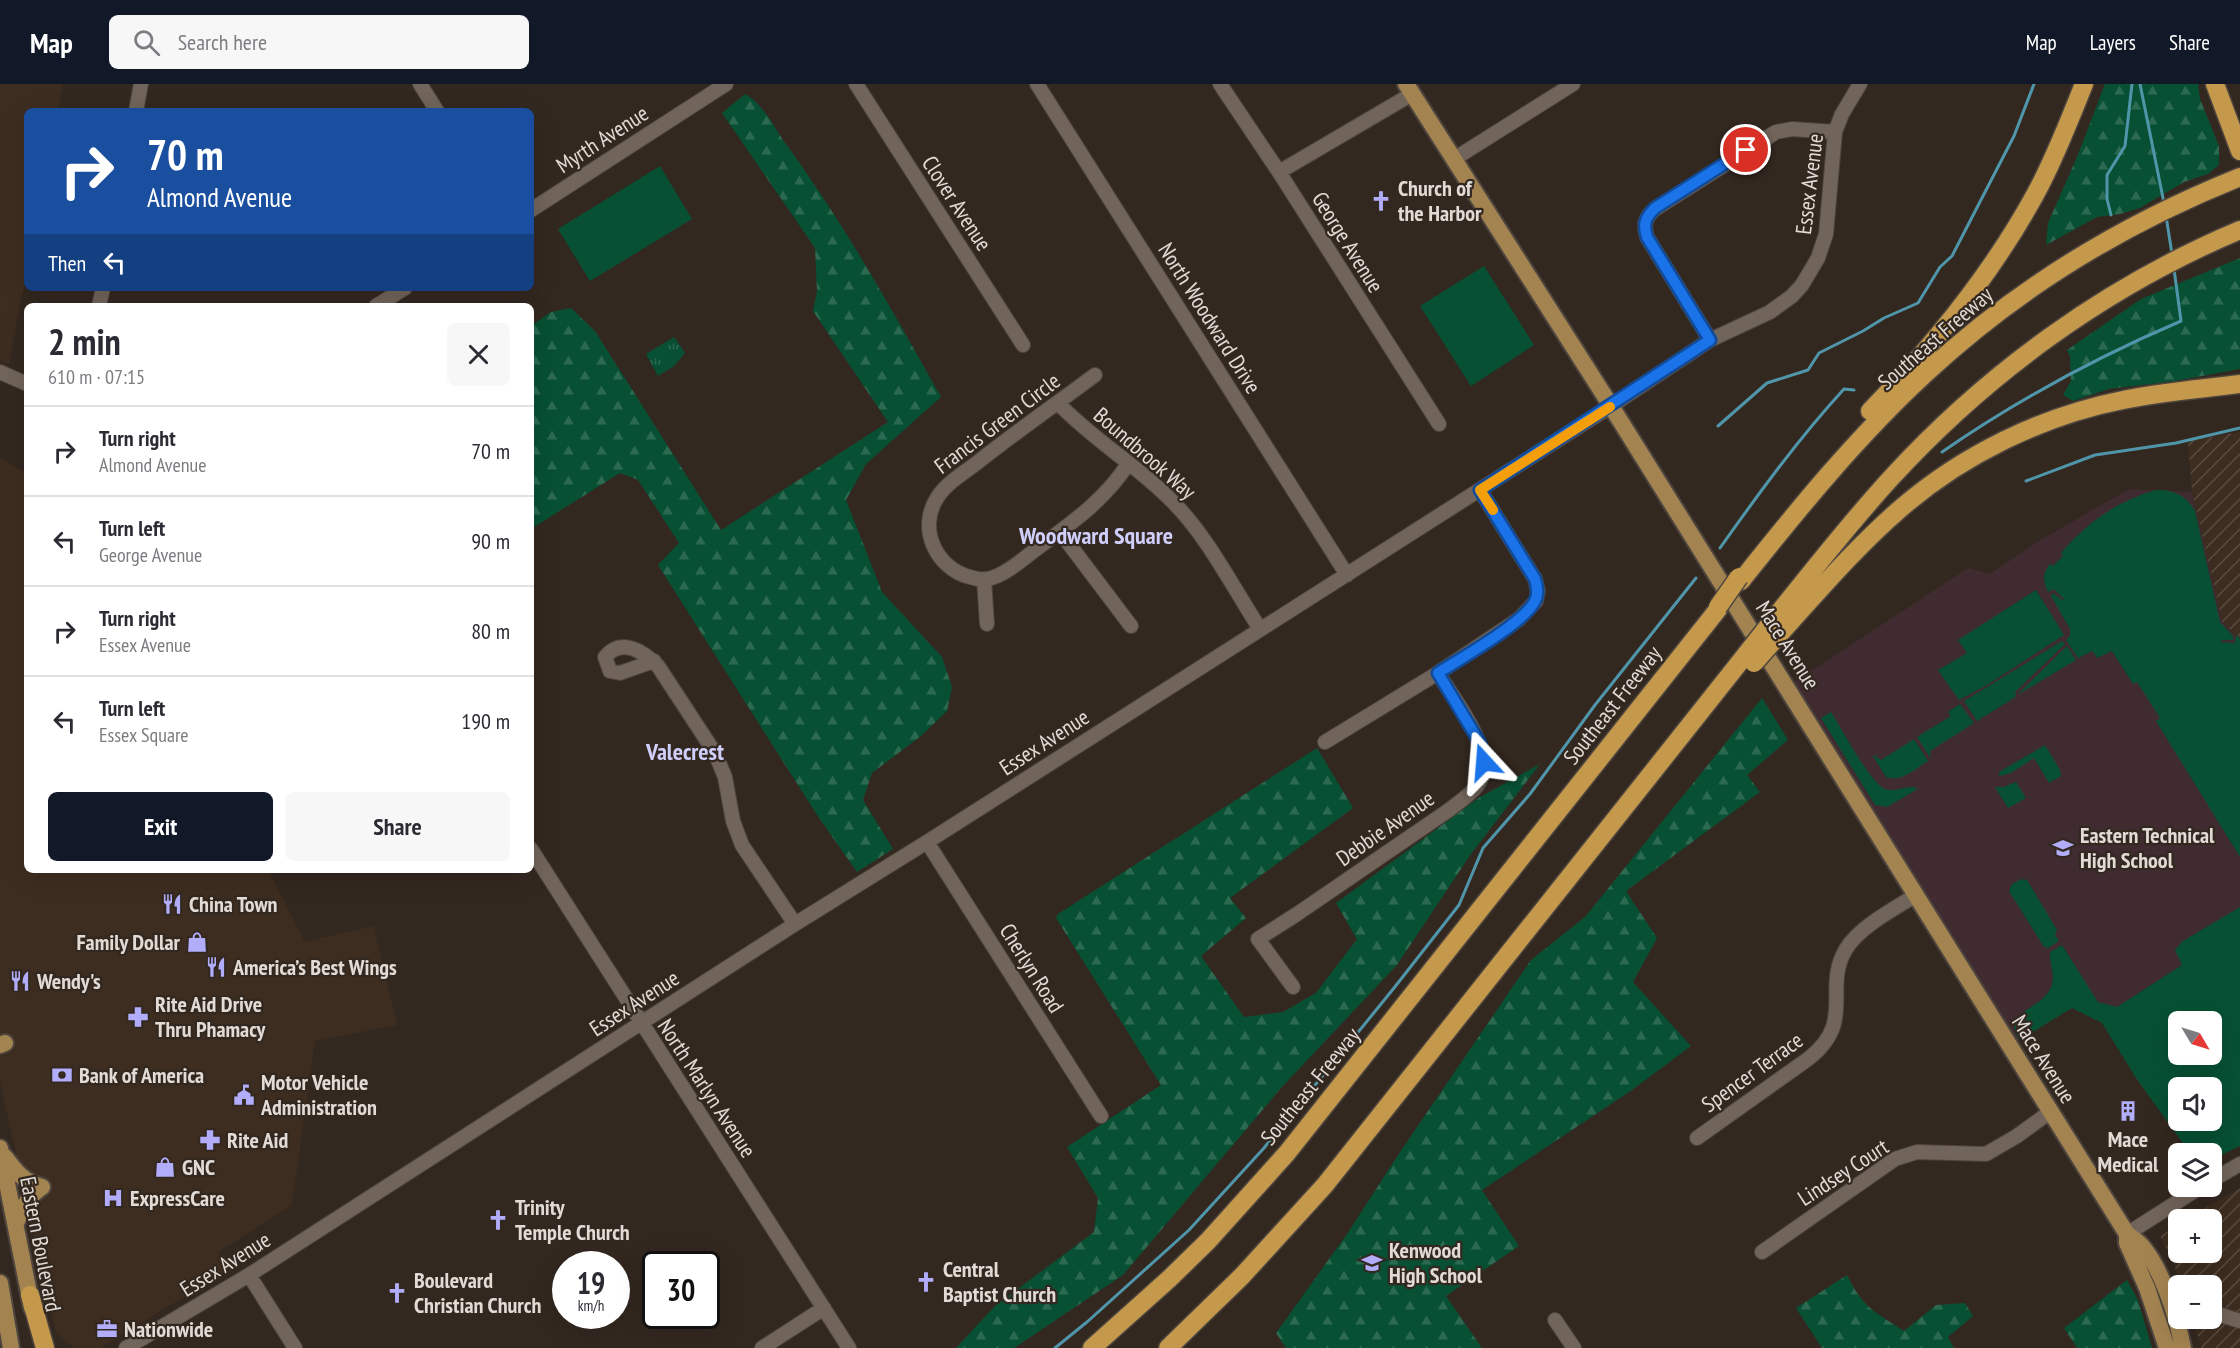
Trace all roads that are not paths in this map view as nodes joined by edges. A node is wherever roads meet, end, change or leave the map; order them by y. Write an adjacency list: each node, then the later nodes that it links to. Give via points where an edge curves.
1 (141, 84): 12 (street)
2 (420, 84): 13 (street)
3 (726, 84): 19 (street, Myrth Avenue)
4 (856, 84): 24 (street, Clover Avenue)
5 (1037, 84): 35 (street, North Woodward Drive)
6 (1220, 84): 17 (street, George Avenue)
7 (1573, 84): 16 (street)
8 (1860, 84): 14 (street, Essex Avenue)
9 (2085, 84): 37 (highway, via 2044,176 1993,264 1924,353 1812,477)
10 (2215, 84): 15 (highway)
11 (1409, 89): 16 (main road, Mace Avenue); 17 (street)
12 (137, 108)
13 (435, 108)
14 (1835, 132): 23 (street, Essex Avenue, via 1826,234 1811,273 1782,305); 23 (street, via 1776,132 1655,208 1646,218 1647,237)
15 (2239, 149)
16 (1454, 159): 30 (main road, Mace Avenue)
17 (1279, 172): 31 (street, George Avenue)
18 (2240, 177): 37 (highway, Southeast Freeway, via 2130,228 2038,285 1964,340 1855,444)
19 (534, 208)
20 (2240, 230): 41 (highway, via 2138,280 2075,318 1998,376 1940,428 1857,516)
21 (400, 291): 22 (street)
22 (381, 303)
23 (1710, 340): 30 (street, Essex Avenue)
24 (1023, 345)
25 (0, 372): 27 (street)
26 (1095, 375): 29 (street, Francis Green Circle)
27 (24, 383)
28 (2240, 384): 41 (highway, via 2122,400 2061,417 1996,444 1924,490)
29 (1058, 403): 32 (street, Boundbrook Way); 36 (street, Francis Green Circle, via 954,481 938,497 930,513 930,534 937,555 960,574)
30 (1611, 406): 33 (street, Essex Avenue); 47 (main road, Mace Avenue)
31 (1439, 424)
32 (1128, 464): 34 (street, via 1099,500); 40 (street, Boundbrook Way, via 1190,520)
33 (1480, 490): 35 (street, Essex Avenue); 43 (street, via 1535,579 1536,601 1519,619)
34 (1060, 532): 36 (street, via 1002,572); 39 (street)
35 (1347, 575): 40 (street, Essex Avenue)
36 (984, 579): 38 (street)
37 (1740, 579): 75 (highway, Southeast Freeway, bridge, via 1287,1153 1208,1241)
38 (987, 624)
39 (1131, 626)
40 (1260, 629): 45 (street, Essex Avenue)
41 (1773, 631): 76 (highway, bridge, via 1664,759 1325,1185 1242,1276)
42 (654, 661): 48 (street, via 715,753 742,845)
43 (1438, 673): 44 (street); 49 (street, Debbie Avenue, via 1480,743 1484,762 1480,780 1449,810 1258,939)
44 (1325, 742)
45 (927, 842): 48 (street, Essex Avenue); 52 (street, Cherlyn Road)
46 (534, 854): 50 (street, North Marlyn Avenue)
47 (1916, 895): 51 (main road, Mace Avenue); 53 (street, Spencer Terrace, via 1847,947 1840,964 1835,1023 1823,1046)
48 (795, 924): 50 (street, Essex Avenue)
49 (1293, 987)
50 (641, 1024): 61 (street, Essex Avenue); 64 (street, North Marlyn Avenue)
51 (2050, 1112): 59 (main road, Mace Avenue); 60 (street, Lindsey Court, via 1986,1154 1917,1152 1895,1159)
52 (1101, 1116)
53 (1697, 1138)
54 (0, 1150): 58 (main road, Eastern Boulevard); 58 (main road, via 19,1176 42,1187 25,1203)
55 (2240, 1164): 56 (street)
56 (2222, 1175)
57 (2185, 1197): 59 (street)
58 (16, 1223): 63 (main road, Eastern Boulevard)
59 (2127, 1234): 78 (main road, Mace Avenue, via 2127,1244 2148,1288); 79 (main road, Mace Avenue, via 2142,1245 2160,1277)
60 (1762, 1251)
61 (249, 1275): 71 (street, Essex Avenue); 72 (street)
62 (0, 1283): 68 (main road)
63 (30, 1295): 69 (main road, Eastern Boulevard); 70 (highway)
64 (824, 1308): 73 (street); 74 (street, North Marlyn Avenue)
65 (2222, 1315): 67 (street)
66 (1555, 1320): 77 (street)
67 (2240, 1321)
68 (11, 1348)
69 (37, 1348)
70 (45, 1348)
71 (126, 1348)
72 (296, 1348)
73 (762, 1348)
74 (849, 1348)
75 (1092, 1348)
76 (1168, 1348)
77 (1574, 1348)
78 (2167, 1348)
79 (2183, 1348)

